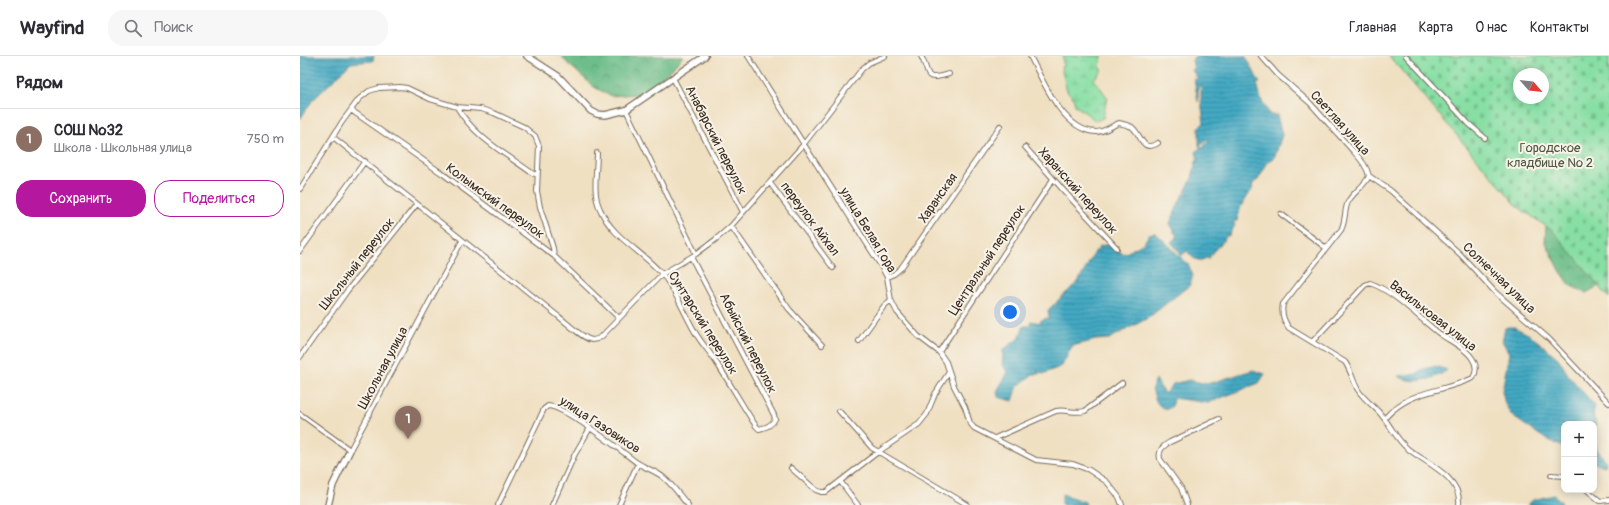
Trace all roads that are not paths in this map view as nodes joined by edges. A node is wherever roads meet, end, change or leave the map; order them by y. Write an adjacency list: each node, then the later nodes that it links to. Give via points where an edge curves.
1 (527, 56): 13 (street, via 558,76 591,111 605,115)
2 (705, 56): 10 (street)
3 (748, 56): 18 (street, улица Белая Гора)
4 (884, 56): 18 (street, via 862,69)
5 (921, 56): 9 (street, via 930,77)
6 (1030, 56): 17 (street, via 1052,98 1074,123 1095,132 1104,131 1119,123 1132,127 1147,146)
7 (1261, 56): 23 (street, Светлая улица, via 1353,150)
8 (1406, 56): 16 (street)
9 (949, 74)
10 (673, 78): 13 (street); 28 (street, Анабарский переулок)
11 (457, 107): 12 (street, via 400,87 370,91 359,99); 22 (street, via 469,126); 22 (street, via 494,113 524,127 535,136 539,146)
12 (351, 110): 15 (street); 36 (street, Колымский переулок)
13 (626, 110): 35 (street)
14 (1000, 126): 40 (street, Харанская, via 901,268)
15 (333, 137): 21 (street); 26 (street)
16 (1485, 138)
17 (1158, 143)
18 (803, 145): 25 (street); 40 (street, улица Белая Гора)
19 (1025, 147): 24 (street, Харанский переулок)
20 (597, 153): 39 (street, Сунтарский переулок, via 596,193 600,210 621,238)
21 (365, 162): 27 (street); 34 (street)
22 (537, 175): 36 (street, via 540,207)
23 (1369, 176): 33 (street, Светлая улица, via 1347,203 1344,224); 50 (street, Солнечная улица, via 1391,191 1460,254 1495,292 1549,339)
24 (1053, 179): 32 (street, Харанский переулок); 46 (street, Центральный переулок)
25 (770, 183): 28 (street); 38 (street, переулок Айхал)
26 (300, 189)
27 (417, 204): 31 (street); 47 (street, Школьный переулок, via 347,291)
28 (743, 212): 30 (street)
29 (1281, 214): 33 (street)
30 (731, 226): 35 (street); 45 (street, via 789,309)
31 (462, 241): 42 (street, via 591,340 601,337); 58 (street, Школьная улица)
32 (1117, 248)
33 (1326, 248): 44 (street, Светлая улица, via 1286,298 1282,309 1284,322 1289,328)
34 (300, 251)
35 (696, 254): 37 (street)
36 (554, 256): 42 (street, Колымский переулок)
37 (691, 256): 39 (street); 55 (street, Абыйский переулок, via 774,415 775,419 768,426 759,429)
38 (833, 268)
39 (662, 274): 42 (street); 55 (street, Сунтарский переулок, via 696,333)
40 (887, 277): 41 (street, улица Белая Гора)
41 (891, 300): 43 (street); 46 (street, улица Белая Гора, via 908,326)
42 (619, 318)
43 (859, 341)
44 (1312, 342): 53 (street, via 1345,362 1365,399); 53 (street, Васильковая улица, via 1370,283 1391,294 1473,358 1476,372 1473,378 1413,397 1394,408)
45 (822, 345)
46 (939, 352): 48 (street, улица Белая Гора)
47 (300, 357)
48 (949, 372): 57 (street, улица Белая Гора, via 970,423 974,428); 59 (street, via 919,424)
49 (1122, 383): 57 (street, via 1085,411 1056,411)
50 (1609, 402)
51 (839, 410): 59 (street)
52 (300, 414): 58 (street)
53 (1385, 418): 76 (street, via 1399,441 1451,480 1459,495)
54 (1218, 419): 75 (street, via 1170,442 1160,450 1160,459 1181,488)
55 (756, 426)
56 (590, 428): 60 (street, улица Газовиков); 68 (street, улица Газовиков, via 561,410 548,406); 69 (street)
57 (995, 438): 74 (street, улица Белая Гора, via 1036,460 1073,464 1089,470 1107,482)
58 (350, 450): 67 (street, via 333,486)
59 (878, 452): 64 (street); 73 (street)
60 (638, 462): 70 (street); 71 (street, улица Газовиков, via 667,481)
61 (791, 468): 64 (street, via 821,492 826,492)
62 (1551, 474): 63 (street)
63 (1561, 476)
64 (840, 481): 72 (street)
65 (1591, 493): 66 (street, via 1600,501)
66 (1609, 500)
67 (328, 505)
68 (498, 505)
69 (552, 505)
70 (619, 505)
71 (688, 505)
72 (858, 505)
73 (968, 505)
74 (1122, 505)
75 (1187, 505)
76 (1459, 505)

